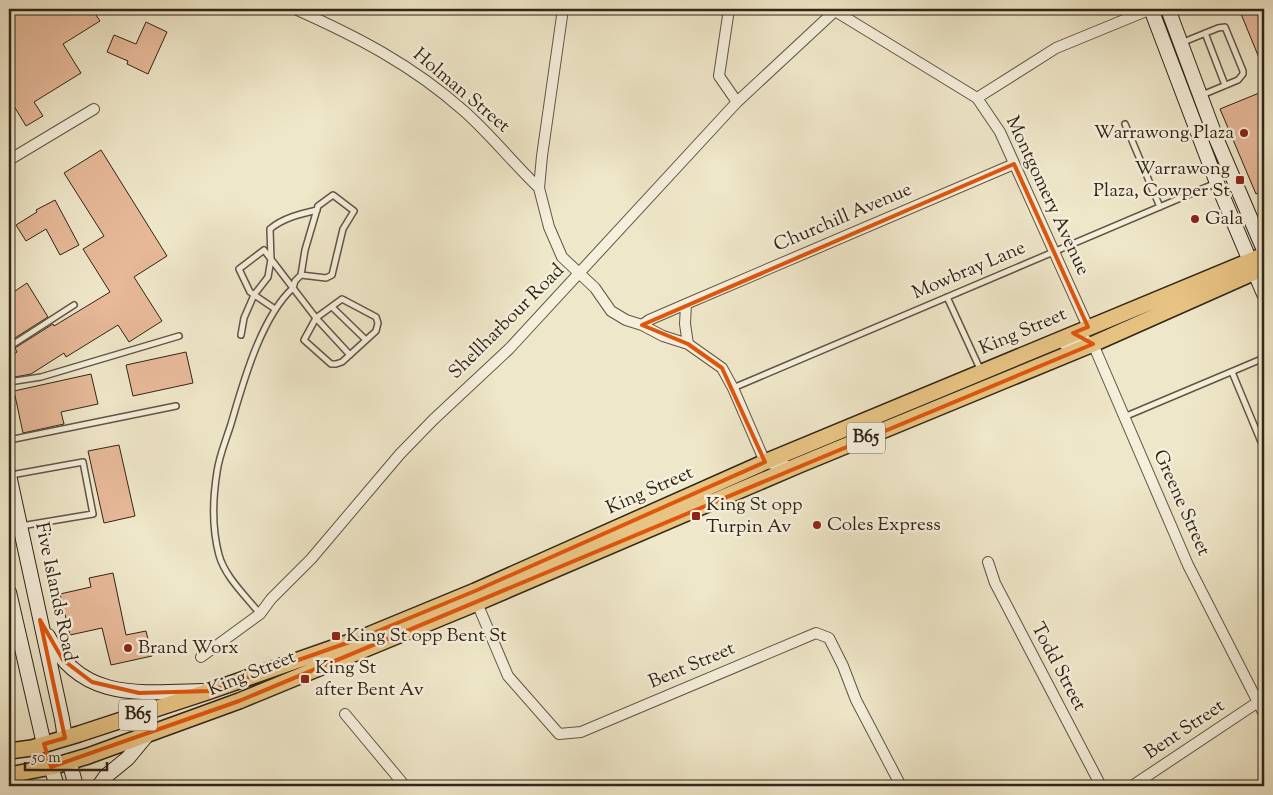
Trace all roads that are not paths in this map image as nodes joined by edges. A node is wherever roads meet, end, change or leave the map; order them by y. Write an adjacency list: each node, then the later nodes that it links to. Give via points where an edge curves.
1 (295, 9): 18 (street, Holman Street, via 350,33 412,69 464,111)
2 (563, 9): 18 (street)
3 (729, 9): 12 (street, via 719,76)
4 (1151, 9): 11 (street, via 1056,48); 17 (main road)
5 (1168, 9): 8 (main road)
6 (836, 10): 11 (street, Montgomery Avenue); 12 (street, Shellharbour Road)
7 (1205, 33): 8 (lane); 9 (lane); 9 (lane, via 1225,27 1243,71 1241,78)
8 (1180, 43): 10 (main road)
9 (1225, 85): 10 (lane)
10 (1200, 96): 21 (main road)
11 (977, 98): 16 (street, Montgomery Avenue, via 1000,132)
12 (737, 102): 27 (street, Shellharbour Road)
13 (94, 109): 15 (street)
14 (1125, 124): 19 (lane)
15 (10, 156)
16 (1014, 164): 22 (street, Montgomery Avenue); 32 (street, Churchill Avenue)
17 (1217, 183): 19 (lane, Mowbray Lane); 25 (main road)
18 (539, 188): 27 (street, via 549,227 562,258)
19 (1160, 207): 22 (lane, Mowbray Lane)
20 (317, 210): 24 (lane, via 289,218 270,229); 26 (lane); 26 (lane, via 333,195 354,211 343,229 332,275 326,278)
21 (1264, 250)
22 (1054, 251): 31 (lane, Mowbray Lane); 38 (street, Montgomery Avenue)
23 (1264, 254): 25 (main road, King Street / B65)
24 (271, 259): 28 (lane); 30 (lane, via 268,277); 30 (lane, via 264,250 240,269)
25 (1256, 267): 29 (main road); 38 (main road, King Street / B65); 44 (main road, King Street / B65)
26 (301, 274): 28 (lane)
27 (579, 274): 37 (street, via 595,288 611,311); 63 (street, Shellharbour Road, via 509,349 400,454 312,560)
28 (293, 288): 35 (lane); 36 (lane)
29 (1264, 294)
30 (254, 295): 35 (lane); 39 (lane)
31 (947, 297): 48 (lane); 51 (lane, Mowbray Lane)
32 (686, 304): 37 (street, Churchill Avenue); 43 (street)
33 (74, 305): 45 (lane)
34 (332, 307): 36 (lane); 41 (lane); 41 (lane, via 342,299 376,317 376,331)
35 (275, 309): 63 (lane, via 248,369 217,470 215,492 219,556 234,582)
36 (316, 318): 46 (lane); 46 (lane, via 304,340 331,364 342,362)
37 (642, 325): 43 (street)
38 (1088, 327): 42 (main road, King Street / B65)
39 (241, 335)
40 (179, 336): 50 (lane, via 42,377)
41 (366, 340): 46 (lane)
42 (1050, 343): 44 (street, via 1056,345 1085,340); 48 (main road, King Street / B65)
43 (688, 344): 51 (street, via 722,368)
44 (1093, 344): 53 (street, Greene Street); 57 (main road, King Street / B65)
45 (9, 347)
46 (350, 354)
47 (1264, 358): 49 (lane)
48 (979, 366): 56 (main road, King Street / B65)
49 (1232, 372): 53 (lane); 55 (lane)
50 (9, 382)
51 (733, 388): 56 (street)
52 (176, 406): 54 (lane)
53 (1124, 418): 67 (street, Greene Street, via 1188,565)
54 (9, 440)
55 (1264, 449)
56 (765, 462): 57 (street, via 779,466); 66 (main road, King Street / B65, via 361,638)
57 (799, 465): 62 (main road, King Street / B65)
58 (9, 475): 59 (main road, Five Islands Road); 59 (lane, via 84,462 93,514)
59 (20, 527): 64 (main road, Five Islands Road)
60 (988, 562): 82 (street, Todd Street, via 995,583)
61 (9, 592): 72 (main road)
62 (476, 603): 70 (main road, King Street / B65, via 239,701); 81 (street, Bent Street, via 508,676 558,734 581,732 816,632 829,638 856,700)
63 (260, 614): 65 (street, Shellharbour Road)
64 (40, 620): 66 (main road, via 63,660 77,674 92,682 139,693); 71 (main road, Five Islands Road)
65 (201, 657)
66 (210, 691): 71 (main road, King Street / B65)
67 (1258, 702): 69 (street, Greene Street); 83 (street, Bent Street)
68 (345, 714): 80 (street)
69 (1264, 714)
70 (147, 735): 74 (main road, King Street / B65); 79 (main road)
71 (65, 738): 72 (main road, King Street / B65); 74 (main road)
72 (44, 744): 73 (main road, B65); 75 (main road)
73 (9, 751)
74 (68, 762): 75 (main road, King Street / B65); 78 (main road)
75 (51, 767): 76 (main road, B65); 77 (main road)
76 (9, 775)
77 (57, 786)
78 (76, 786)
79 (99, 786)
80 (405, 786)
81 (901, 786)
82 (1101, 786)
83 (1132, 786)

